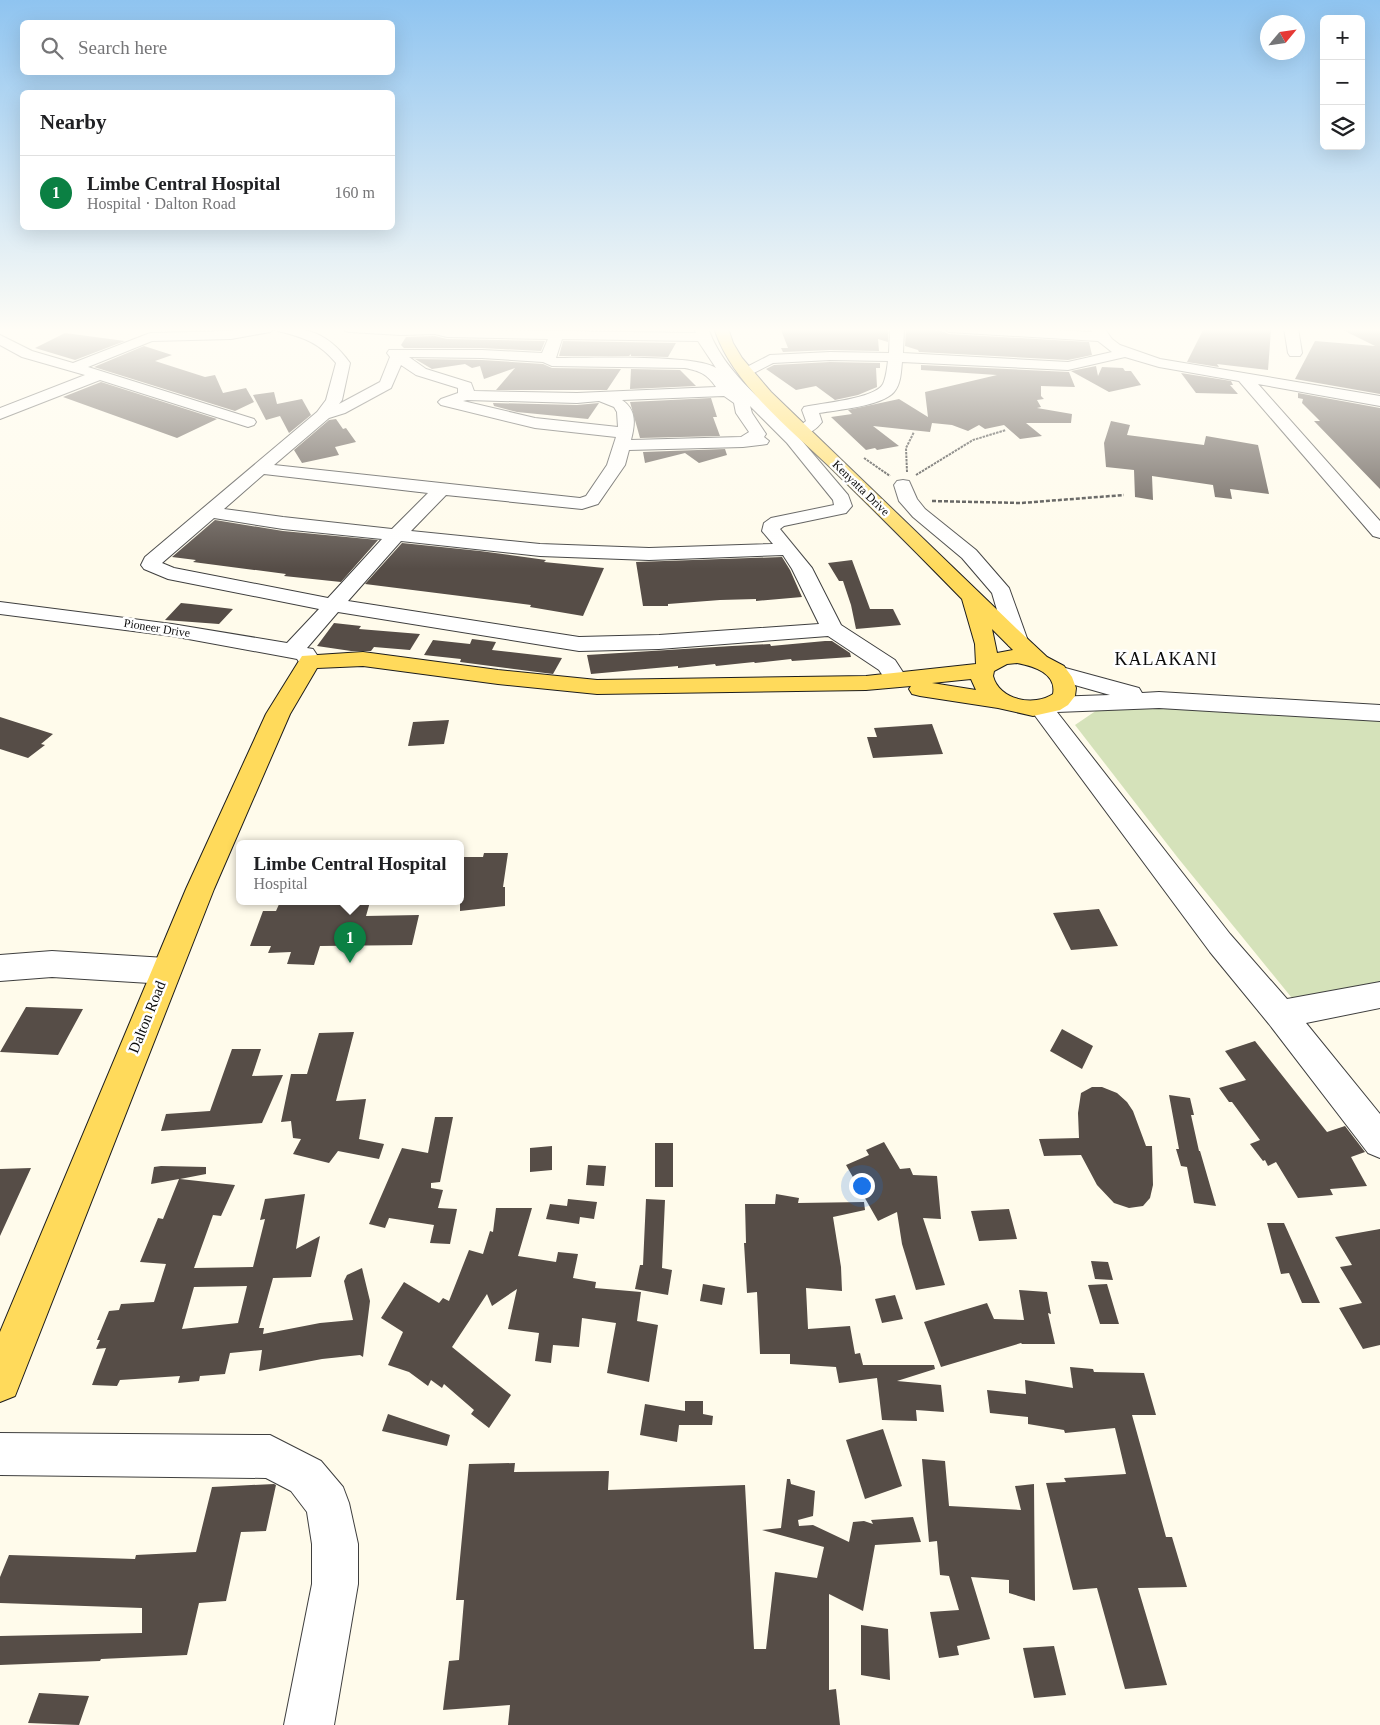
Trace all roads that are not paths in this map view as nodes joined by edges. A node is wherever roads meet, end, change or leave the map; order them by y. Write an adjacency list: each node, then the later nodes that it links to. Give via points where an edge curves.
1 (14, 408): 12 (street)
2 (205, 408): 14 (street)
3 (328, 408): 13 (street)
4 (342, 408): 13 (street)
5 (474, 408): 16 (street)
6 (623, 408): 16 (street, via 626,422)
7 (743, 408): 17 (street, via 758,434)
8 (761, 408): 15 (street)
9 (775, 408): 15 (main road, Kenyatta Drive)
10 (818, 408): 15 (street, via 810,410 814,422)
11 (1271, 408): 22 (street)
12 (0, 414)
13 (323, 415): 18 (street)
14 (248, 422)
15 (797, 435): 17 (street); 24 (street, via 843,503 835,510 774,524 772,534); 25 (main road, Kenyatta Drive, via 921,546)
16 (623, 439): 17 (street); 20 (street, via 616,465 588,503)
17 (743, 442)
18 (261, 469): 20 (street); 21 (street)
19 (909, 480): 29 (street, via 908,501 969,554 1002,592)
20 (442, 488): 23 (street)
21 (211, 512): 23 (street); 26 (street, via 151,565 168,573)
22 (1380, 532)
23 (397, 534): 24 (street, via 540,550 649,554); 26 (street)
24 (788, 549): 28 (street, via 802,568)
25 (972, 598): 29 (main road, Kenyatta Drive); 32 (main road, via 986,644)
26 (332, 605): 28 (street, via 579,644 660,642); 30 (street)
27 (0, 608): 30 (street, Pioneer Drive, via 172,630)
28 (832, 629): 33 (street, via 887,665)
29 (1016, 642): 31 (main road, Kenyatta Drive)
30 (301, 656): 34 (main road, via 362,659 597,686); 40 (main road, Dalton Road)
31 (1049, 667): 32 (main road, via 1023,657 1005,657 994,660); 35 (street); 37 (main road, via 1066,687 1060,700)
32 (985, 668): 33 (main road); 36 (main road, via 982,678 985,686)
33 (897, 680): 34 (main road)
34 (866, 683): 36 (main road)
35 (1159, 700): 37 (street); 38 (street)
36 (1003, 701): 37 (main road, via 1022,707)
37 (1047, 706): 42 (street, via 1220,943)
38 (1380, 713)
39 (0, 968): 40 (street, via 52,964)
40 (166, 971): 44 (main road, Dalton Road)
41 (1380, 995): 42 (street)
42 (1280, 1014): 43 (street)
43 (1380, 1141)
44 (0, 1381)
45 (0, 1454): 46 (street, via 270,1458 306,1476 327,1504 335,1544 335,1584)
46 (309, 1725)

